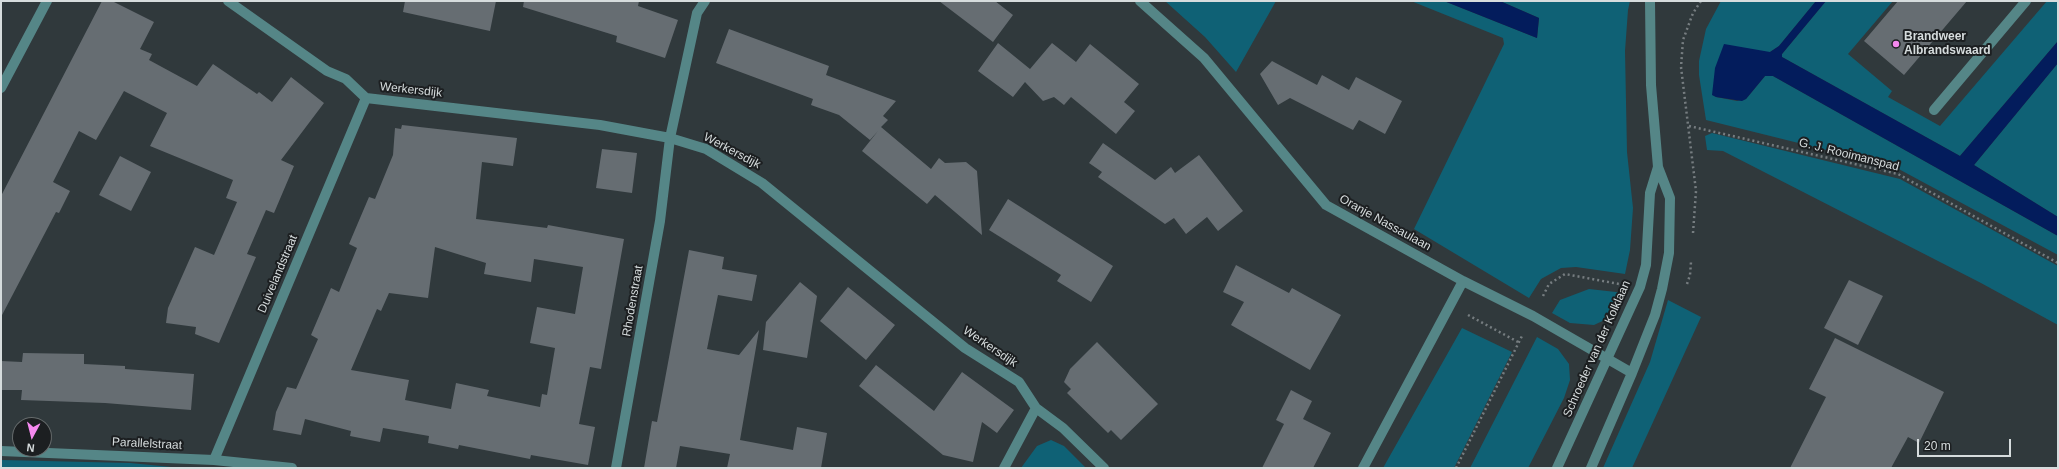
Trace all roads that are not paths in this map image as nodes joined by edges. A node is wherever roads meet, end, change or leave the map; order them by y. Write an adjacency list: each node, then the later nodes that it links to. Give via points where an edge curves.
1 (47, 1): 7 (street)
2 (228, 1): 8 (street, Werkersdijk, via 327,71 346,79)
3 (705, 1): 10 (street, Rhodenstraat, via 697,13)
4 (1140, 1): 12 (street, Oranje Nassaulaan, via 1204,58 1326,205)
5 (1650, 1): 11 (street, Schroeder van der Kolklaan, via 1651,84)
6 (2026, 1): 9 (street)
7 (1, 88)
8 (366, 98): 10 (street, Werkersdijk, via 600,125); 17 (street, Duivelandstraat)
9 (1934, 110)
10 (670, 138): 15 (street, Werkersdijk, via 706,149 762,183 965,348 1019,382); 19 (street, Rhodenstraat, via 660,221)
11 (1658, 167): 13 (street, Schroeder van der Kolklaan, via 1650,193 1646,265 1632,309); 14 (street, Schroeder van der Kolklaan, via 1670,198 1669,253 1655,315)
12 (1463, 281): 13 (street, Oranje Nassaulaan, via 1533,316); 22 (street)
13 (1606, 359): 14 (street, Oranje Nassaulaan); 23 (street, Schroeder van der Kolklaan)
14 (1632, 373): 24 (street, Schroeder van der Kolklaan)
15 (1036, 408): 20 (street); 21 (street, Werkersdijk, via 1063,428)
16 (1, 451): 17 (street, Parallelstraat)
17 (214, 460): 18 (street, Parallelstraat)
18 (292, 468)
19 (616, 468)
20 (1004, 468)
21 (1104, 468)
22 (1363, 468)
23 (1557, 468)
24 (1591, 468)

